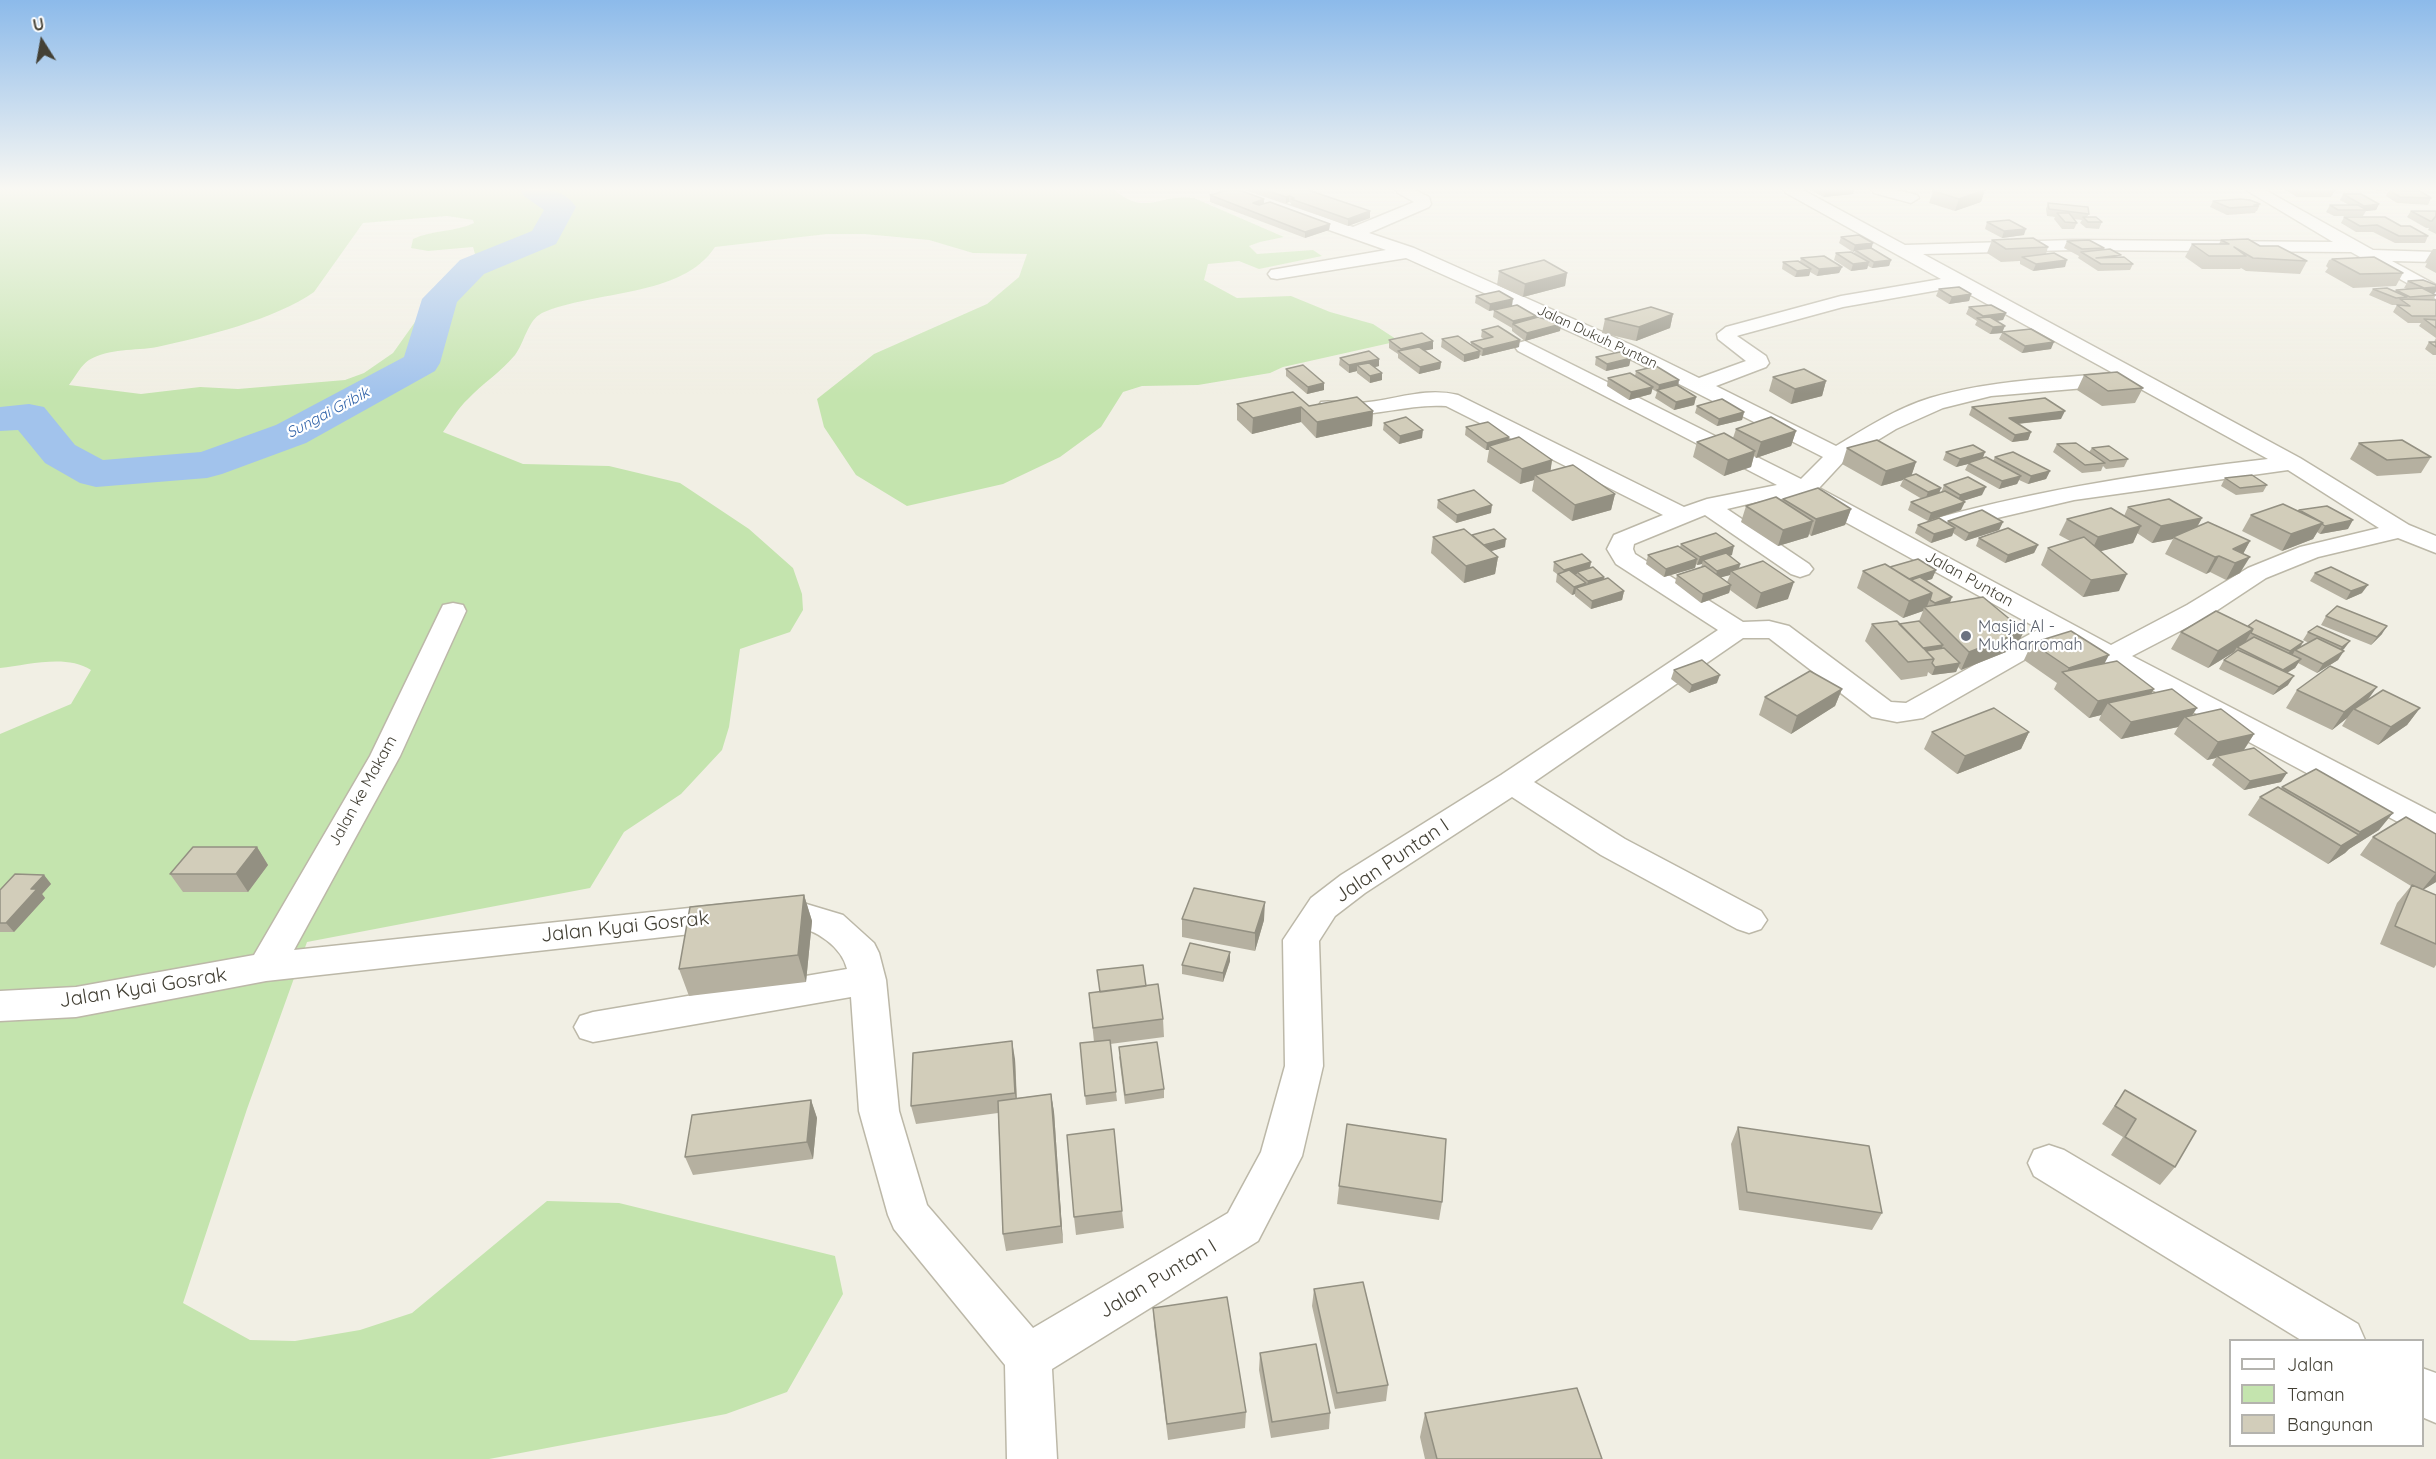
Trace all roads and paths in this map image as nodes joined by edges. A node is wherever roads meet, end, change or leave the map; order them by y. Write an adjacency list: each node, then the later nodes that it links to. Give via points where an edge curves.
1 (1372, 258): 5 (street)
2 (1422, 258): 10 (street, Jalan Dukuh Puntan, via 1620,346)
3 (1919, 258): 6 (street)
4 (2374, 258): 7 (street)
5 (1277, 274)
6 (1958, 281): 9 (street); 10 (street, via 1841,302 1727,334 1728,339 1755,356 1759,363)
7 (2436, 292)
8 (1525, 348): 14 (street, Jalan Puntan)
9 (2134, 377): 12 (street, via 1991,390 1936,403 1888,424); 13 (street)
10 (1697, 386): 12 (street, Jalan Dukuh Puntan)
11 (1304, 406): 15 (street, via 1355,410 1424,398 1450,400)
12 (1837, 456): 14 (street)
13 (2292, 463): 16 (street); 17 (street, via 2162,478 2066,495 1980,513)
14 (1803, 490): 15 (street, via 1761,494); 17 (street, Jalan Puntan)
15 (1694, 511): 19 (street); 22 (street, via 1623,540 1620,549 1625,559)
16 (2400, 530): 18 (street); 23 (street, via 2309,552 2257,573 2197,611)
17 (1894, 538): 21 (street, Jalan Puntan)
18 (2436, 545)
19 (1800, 569)
20 (453, 611): 27 (street, Jalan ke Makam, via 385,756)
21 (2059, 629): 22 (street, via 1912,711 1897,713 1882,710 1779,632 1769,628); 23 (street, Jalan Puntan)
22 (1737, 630): 24 (street, Jalan Puntan I)
23 (2110, 657): 25 (street, Jalan Puntan)
24 (1512, 782): 26 (street, via 1613,847); 33 (street, Jalan Puntan I, via 1353,884 1323,907 1300,940 1304,1066 1281,1156 1244,1227)
25 (2436, 828)
26 (1749, 920)
27 (266, 967): 28 (street, Jalan Kyai Gosrak, via 705,918 793,913 831,924 861,953); 29 (street, Jalan Kyai Gosrak, via 76,1002)
28 (868, 980): 30 (street); 33 (street, Jalan Kyai Gosrak, via 879,1111 909,1215)
29 (0, 1006)
30 (593, 1028)
31 (2049, 1163): 32 (street)
32 (2339, 1339)
33 (1029, 1357): 34 (street)
34 (1032, 1459)

